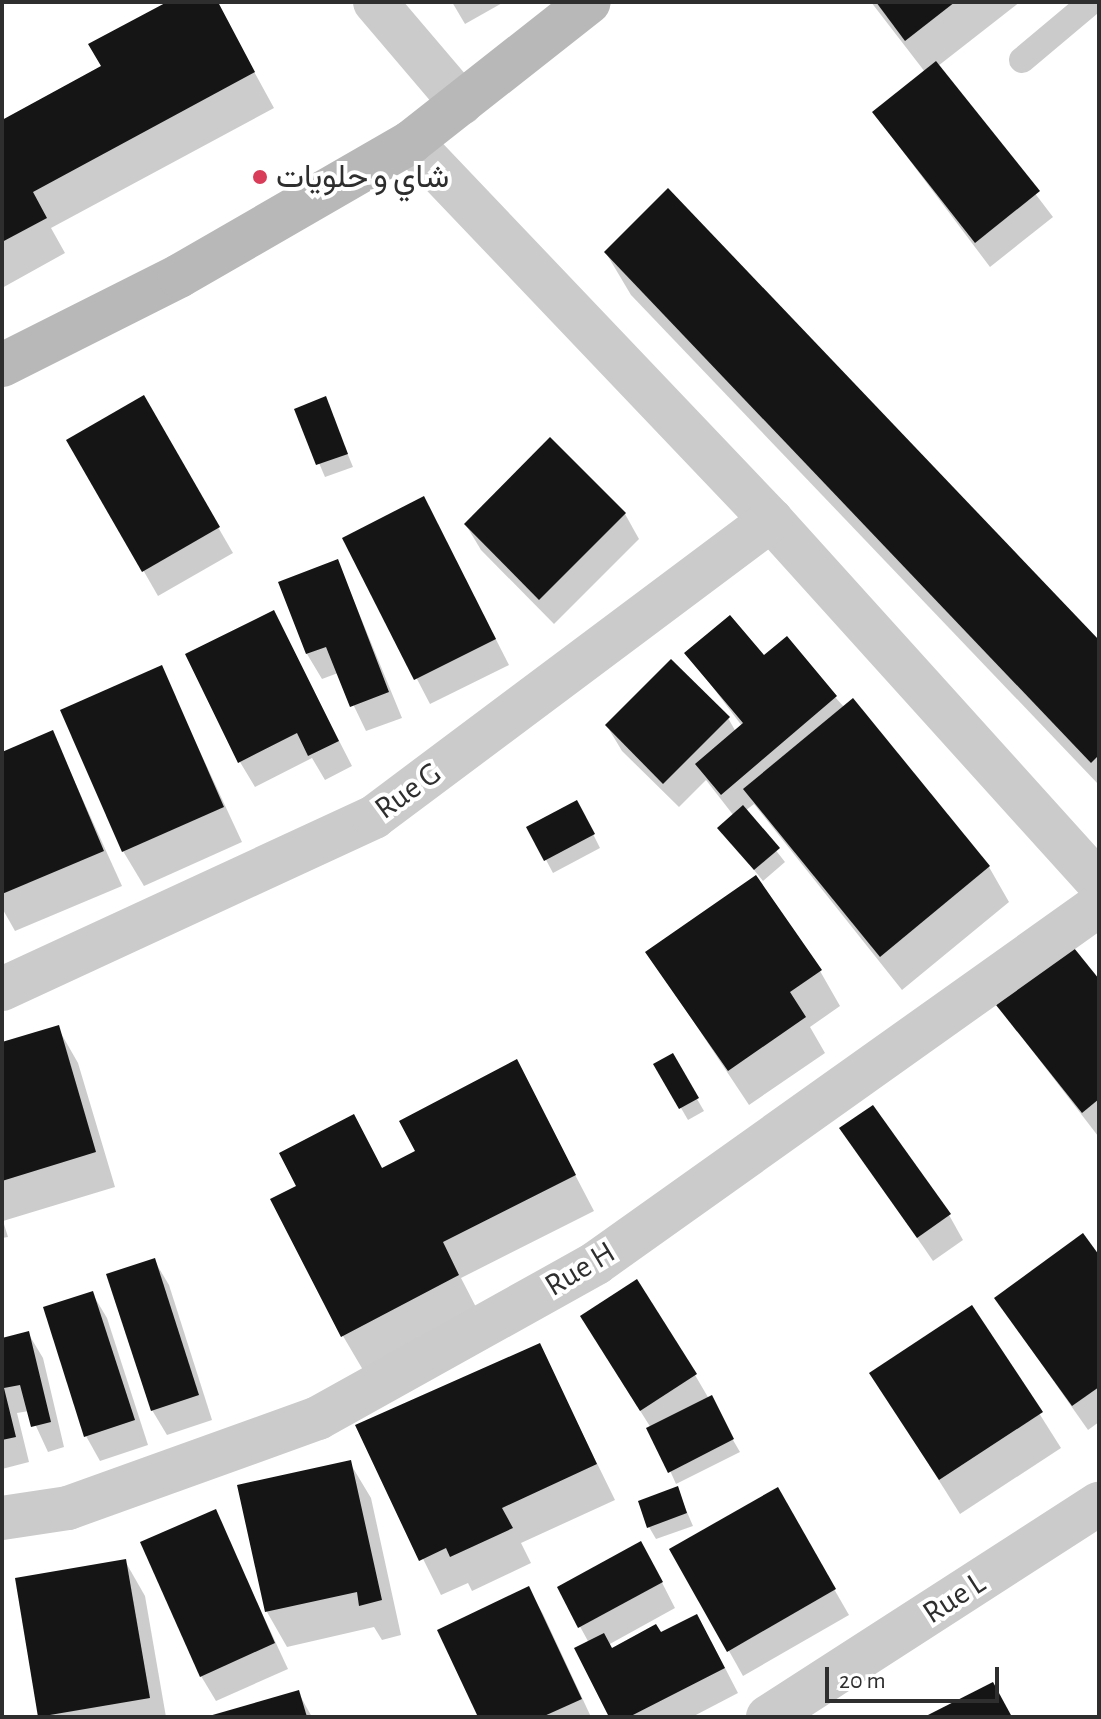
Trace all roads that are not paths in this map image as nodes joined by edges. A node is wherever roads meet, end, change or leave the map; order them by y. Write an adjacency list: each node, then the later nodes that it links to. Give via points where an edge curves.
1 (375, 2): 5 (street)
2 (589, 2): 5 (main road)
3 (1091, 2): 4 (lane)
4 (1022, 60)
5 (461, 103): 6 (main road)
6 (411, 142): 7 (main road, via 179,276); 8 (street)
7 (2, 365)
8 (771, 520): 9 (street); 11 (street, Rue G, via 374,817)
9 (1099, 883)
10 (1099, 905): 13 (street, Rue H, via 582,1271 318,1418 68,1508)
11 (2, 989)
12 (1099, 1504): 14 (street, Rue L)
13 (2, 1518)
14 (768, 1717)

